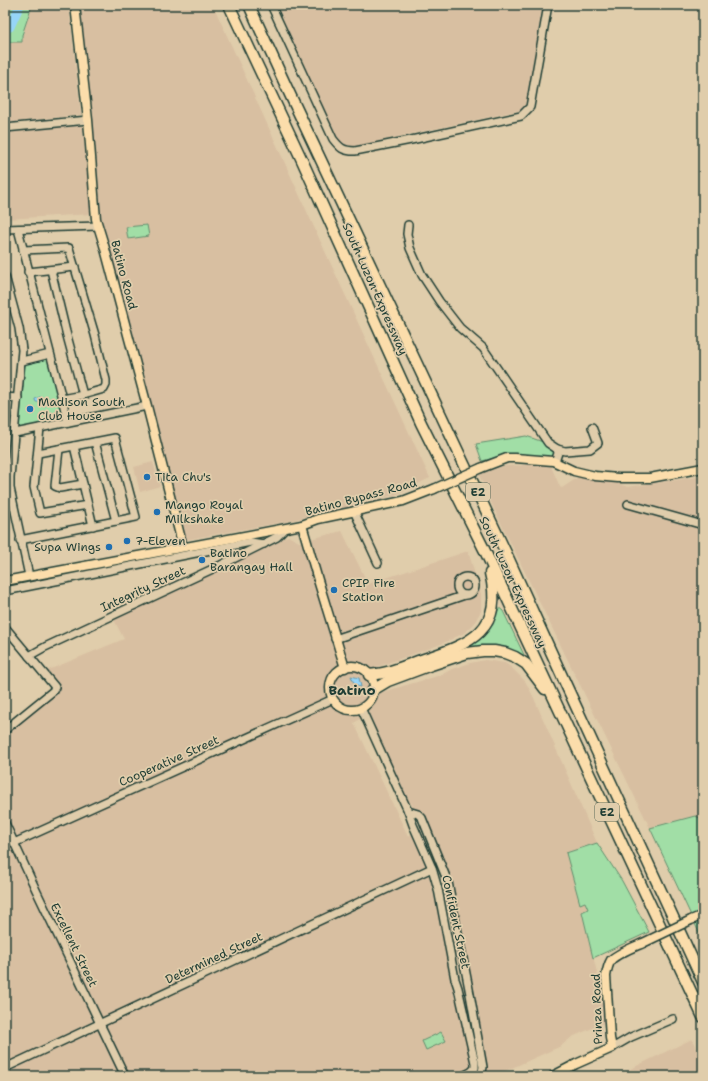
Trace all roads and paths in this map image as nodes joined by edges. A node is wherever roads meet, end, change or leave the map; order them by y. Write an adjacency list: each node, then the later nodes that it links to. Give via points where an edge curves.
1 (75, 5): 6 (main road, Batino Road)
2 (229, 5): 47 (highway, South Luzon Expressway / E2, via 418,416)
3 (249, 5): 68 (highway, South Luzon Expressway / E2, via 506,553)
4 (271, 5): 5 (street, via 333,139 346,151 355,151 521,116 530,107)
5 (548, 5)
6 (88, 120): 7 (street); 9 (main road, Batino Road)
7 (5, 128)
8 (408, 225): 31 (street, via 410,248 422,275 460,328 483,348 548,443)
9 (98, 226): 11 (street); 23 (main road, Batino Road)
10 (5, 229): 11 (street)
11 (18, 229): 12 (street)
12 (23, 250): 13 (street, via 70,248); 15 (street)
13 (75, 267): 14 (street); 19 (street, via 106,380 104,389)
14 (50, 270): 15 (street); 19 (street)
15 (28, 272): 17 (street)
16 (5, 276): 18 (street, via 22,343)
17 (50, 354): 18 (street); 22 (street)
18 (22, 361): 21 (street)
19 (83, 395): 22 (street)
20 (5, 397): 21 (street)
21 (18, 398): 27 (street)
22 (62, 399): 24 (street)
23 (147, 406): 24 (street); 46 (main road, Batino Road)
24 (68, 422): 26 (street)
25 (592, 427): 31 (street, via 598,442 590,449)
26 (40, 428): 27 (street); 32 (street)
27 (15, 433): 44 (street, via 10,488)
28 (95, 442): 29 (street); 39 (street); 39 (street, via 115,438 136,517)
29 (74, 446): 30 (street); 35 (street)
30 (59, 449): 32 (street); 35 (street, via 56,486 60,488)
31 (557, 449): 33 (street, via 556,459)
32 (38, 453): 37 (street, via 34,487 40,513)
33 (552, 461): 34 (main road, Batino Bypass Road, via 574,471 618,478 650,478); 38 (main road, Batino Bypass Road, bridge, via 507,458 418,496)
34 (703, 468)
35 (83, 484): 37 (street)
36 (628, 504): 41 (street)
37 (88, 505): 42 (street)
38 (354, 511): 40 (main road, Batino Bypass Road); 48 (street)
39 (116, 521): 42 (street)
40 (302, 525): 43 (main road, Batino Bypass Road); 54 (main road)
41 (703, 525)
42 (93, 526): 44 (street)
43 (286, 528): 45 (street, Integrity Street); 46 (main road, Batino Bypass Road)
44 (20, 540): 49 (street)
45 (264, 544): 51 (street, via 251,542); 55 (street, Integrity Street, via 45,646)
46 (183, 547): 49 (main road, Batino Bypass Road)
47 (484, 549): 57 (highway, via 493,585 494,602 490,619 482,630 471,640 448,651 386,672); 60 (highway, South Luzon Expressway / E2)
48 (378, 563)
49 (29, 576): 50 (main road, Batino Bypass Road)
50 (5, 581)
51 (5, 591)
52 (465, 595): 54 (street)
53 (5, 627): 55 (street)
54 (335, 639): 56 (main road)
55 (29, 656): 62 (street, via 55,687)
56 (345, 668): 57 (main road, via 358,668); 59 (main road, via 331,680 330,690)
57 (369, 675): 58 (main road)
58 (373, 690): 60 (highway, via 388,681 431,665 483,650 505,653 526,664); 61 (main road, via 370,701)
59 (333, 699): 61 (main road, via 348,710); 65 (street, Cooperative Street)
60 (555, 701): 69 (highway, South Luzon Expressway / E2)
61 (361, 708): 63 (street, Confident Street)
62 (5, 730)
63 (408, 810): 66 (street, Confident Street); 76 (street, via 422,818 448,882 483,1068)
64 (5, 823): 65 (street, Excellent Street)
65 (14, 843): 71 (street, Excellent Street)
66 (432, 868): 71 (street, Determined Street); 75 (street, Confident Street, via 475,1068)
67 (703, 915): 72 (main road, Prinza Road, bridge, via 611,960 606,976)
68 (703, 982)
69 (703, 1017)
70 (673, 1019): 72 (street)
71 (100, 1024): 73 (street, Determined Street); 74 (street, Excellent Street)
72 (612, 1048): 77 (main road, Prinza Road)
73 (5, 1068)
74 (125, 1076)
75 (463, 1076)
76 (476, 1076)
77 (553, 1076)

